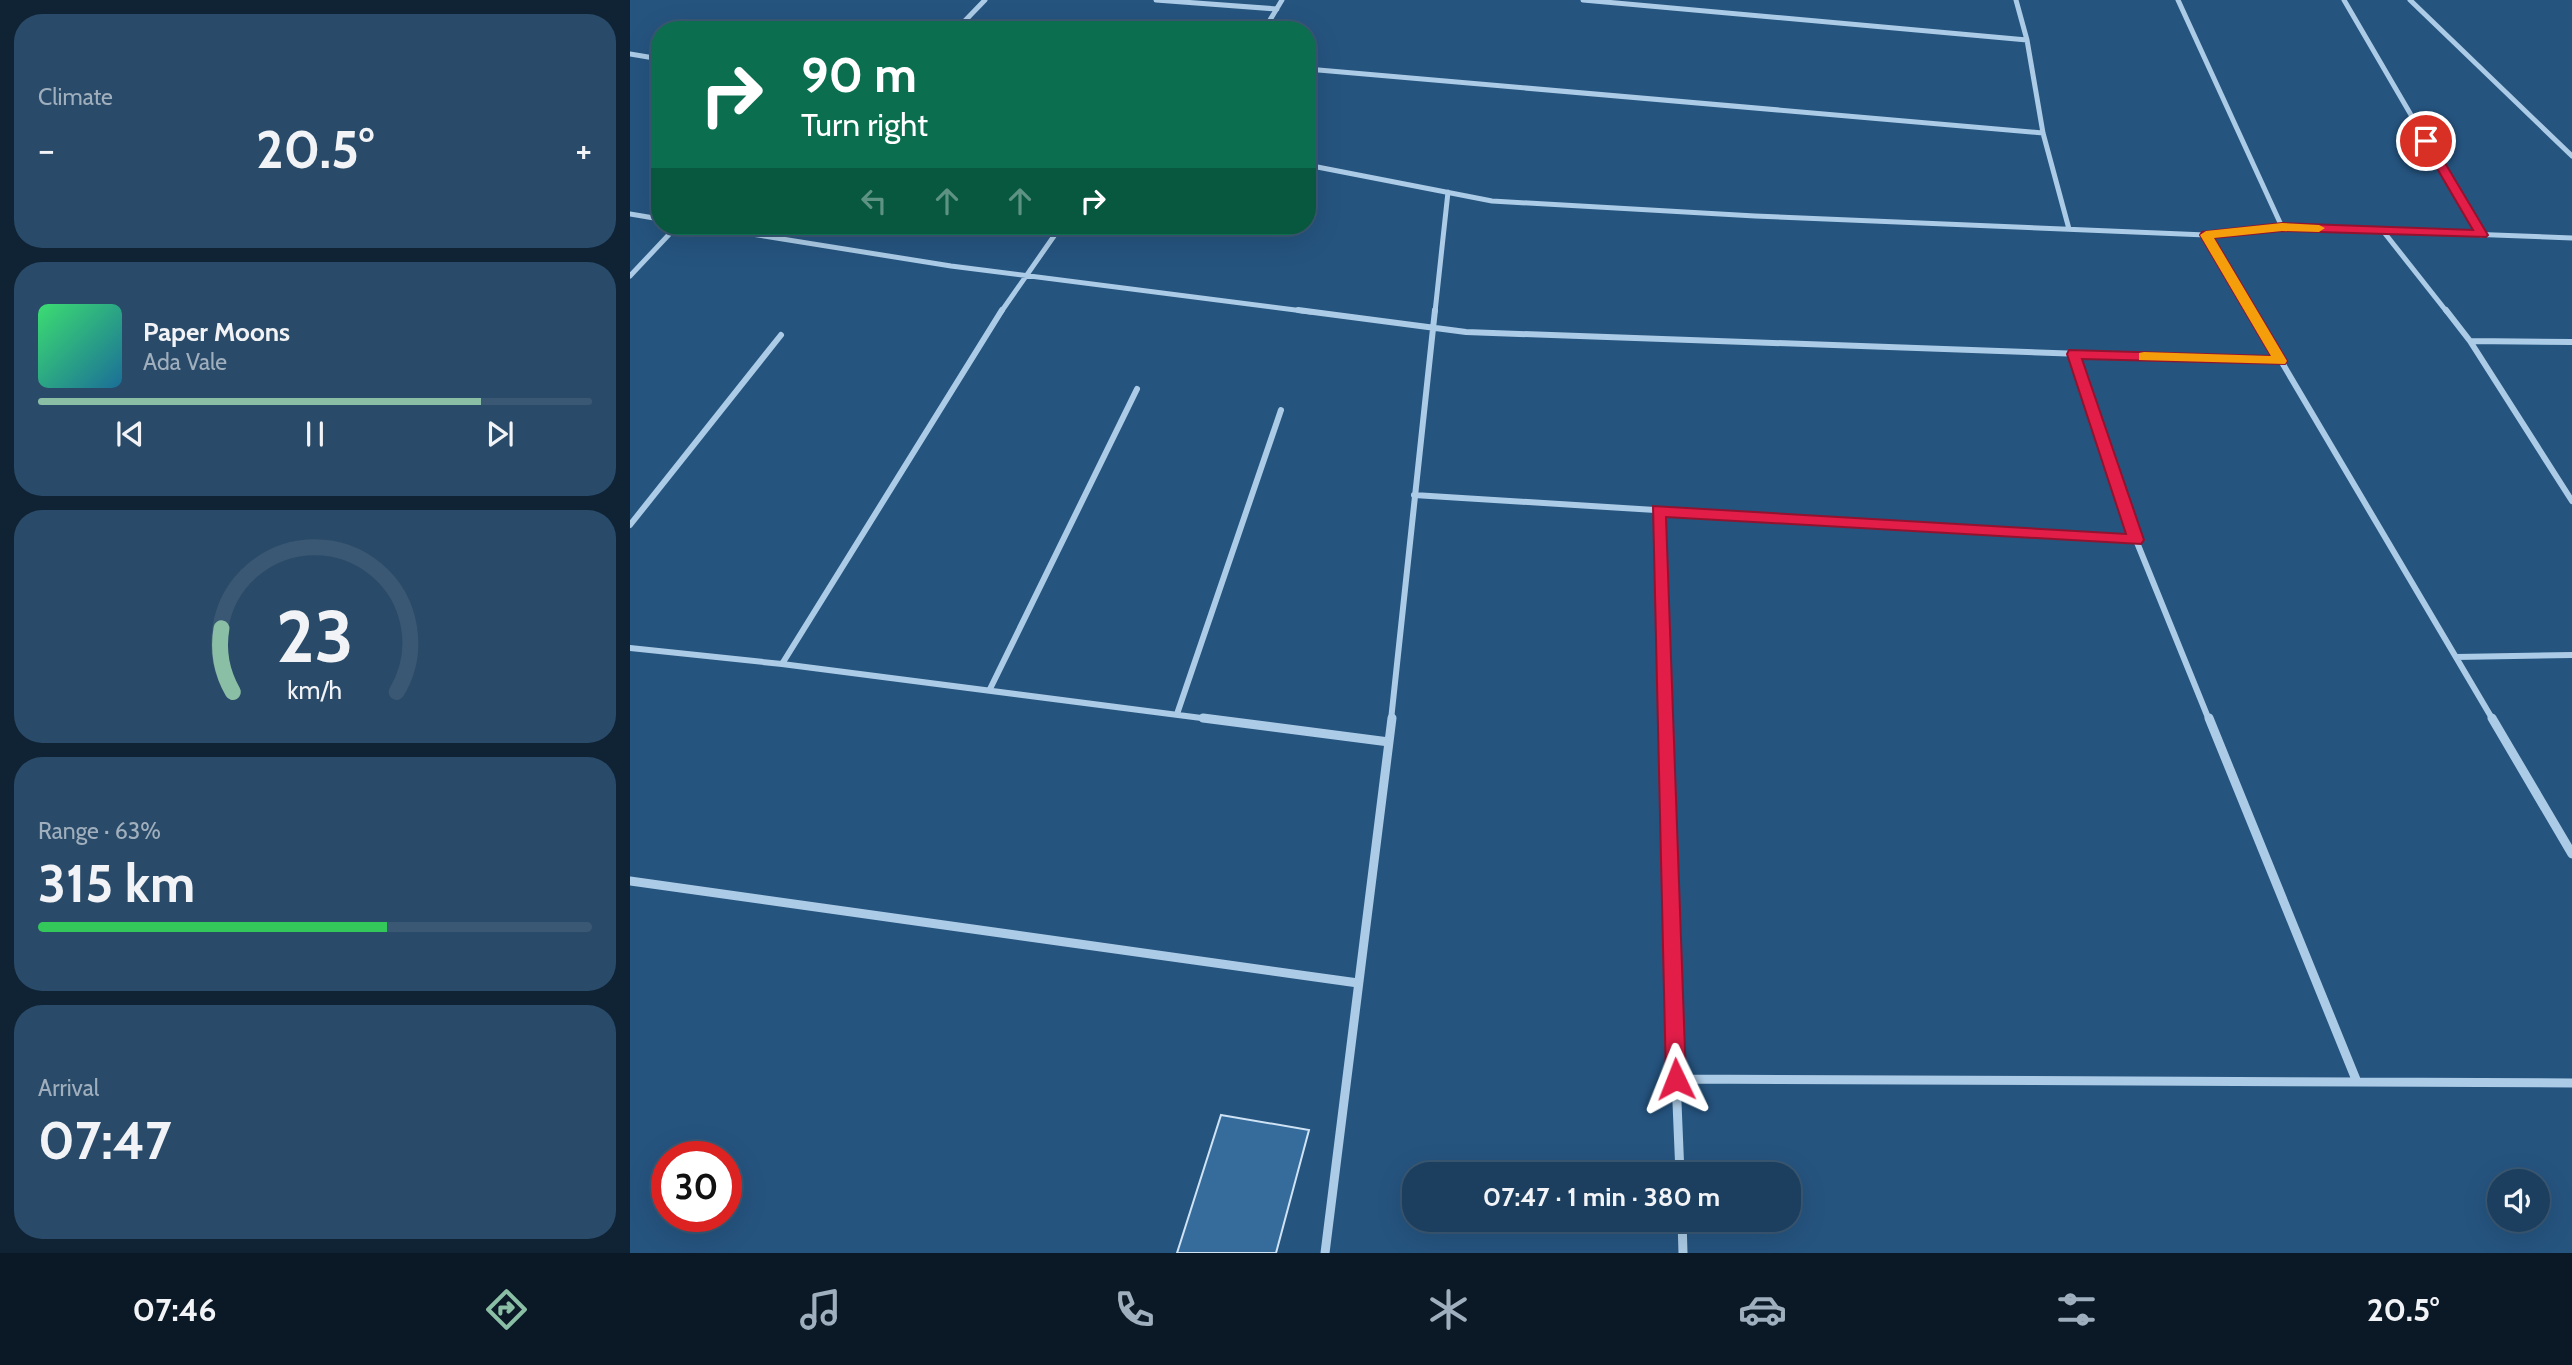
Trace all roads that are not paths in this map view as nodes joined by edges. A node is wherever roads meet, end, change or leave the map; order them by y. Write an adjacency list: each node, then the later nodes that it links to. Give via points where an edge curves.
1 (985, 0): 10 (street)
2 (1156, 0): 9 (street)
3 (1282, 0): 9 (street)
4 (1583, 0): 12 (street)
5 (2017, 0): 12 (street)
6 (2178, 0): 22 (street)
7 (2344, 0): 29 (street)
8 (2410, 0): 17 (street)
9 (1277, 9): 11 (street)
10 (965, 21)
11 (1270, 21)
12 (2027, 40): 16 (street)
13 (630, 54): 14 (street)
14 (651, 58)
15 (1316, 70): 16 (street)
16 (2043, 133): 23 (street)
17 (2572, 156)
18 (1316, 167): 19 (street)
19 (1447, 192): 23 (street, via 1492,201); 33 (street)
20 (630, 214): 21 (street)
21 (651, 218)
22 (2282, 227): 24 (street); 28 (street)
23 (2068, 229): 28 (street)
24 (2383, 231): 29 (street); 35 (street)
25 (669, 235): 31 (street)
26 (759, 235): 32 (street)
27 (1054, 235): 32 (street)
28 (2206, 235): 38 (street)
29 (2482, 235): 30 (street)
30 (2572, 238)
31 (630, 276)
32 (1023, 276): 33 (street); 49 (street)
33 (1434, 328): 37 (street); 41 (street)
34 (780, 335): 44 (street)
35 (2470, 341): 36 (street); 42 (street)
36 (2572, 342)
37 (2073, 354): 38 (street); 45 (street)
38 (2281, 361): 48 (street)
39 (1137, 389): 50 (street)
40 (1281, 410): 51 (street)
41 (1414, 495): 43 (street); 52 (street)
42 (2572, 501)
43 (1659, 510): 45 (street); 56 (street)
44 (630, 525)
45 (2136, 540): 57 (street)
46 (630, 648): 49 (street)
47 (2572, 655): 48 (street)
48 (2456, 657): 53 (street)
49 (782, 664): 50 (street)
50 (990, 690): 51 (street)
51 (1177, 715): 52 (street)
52 (1388, 742): 55 (street)
53 (2572, 855)
54 (630, 881): 55 (street)
55 (1358, 983): 61 (street)
56 (1676, 1079): 57 (street); 59 (street)
57 (2357, 1082): 58 (street)
58 (2572, 1083)
59 (1679, 1162)
60 (1682, 1232): 62 (street)
61 (1325, 1253)
62 (1683, 1253)

